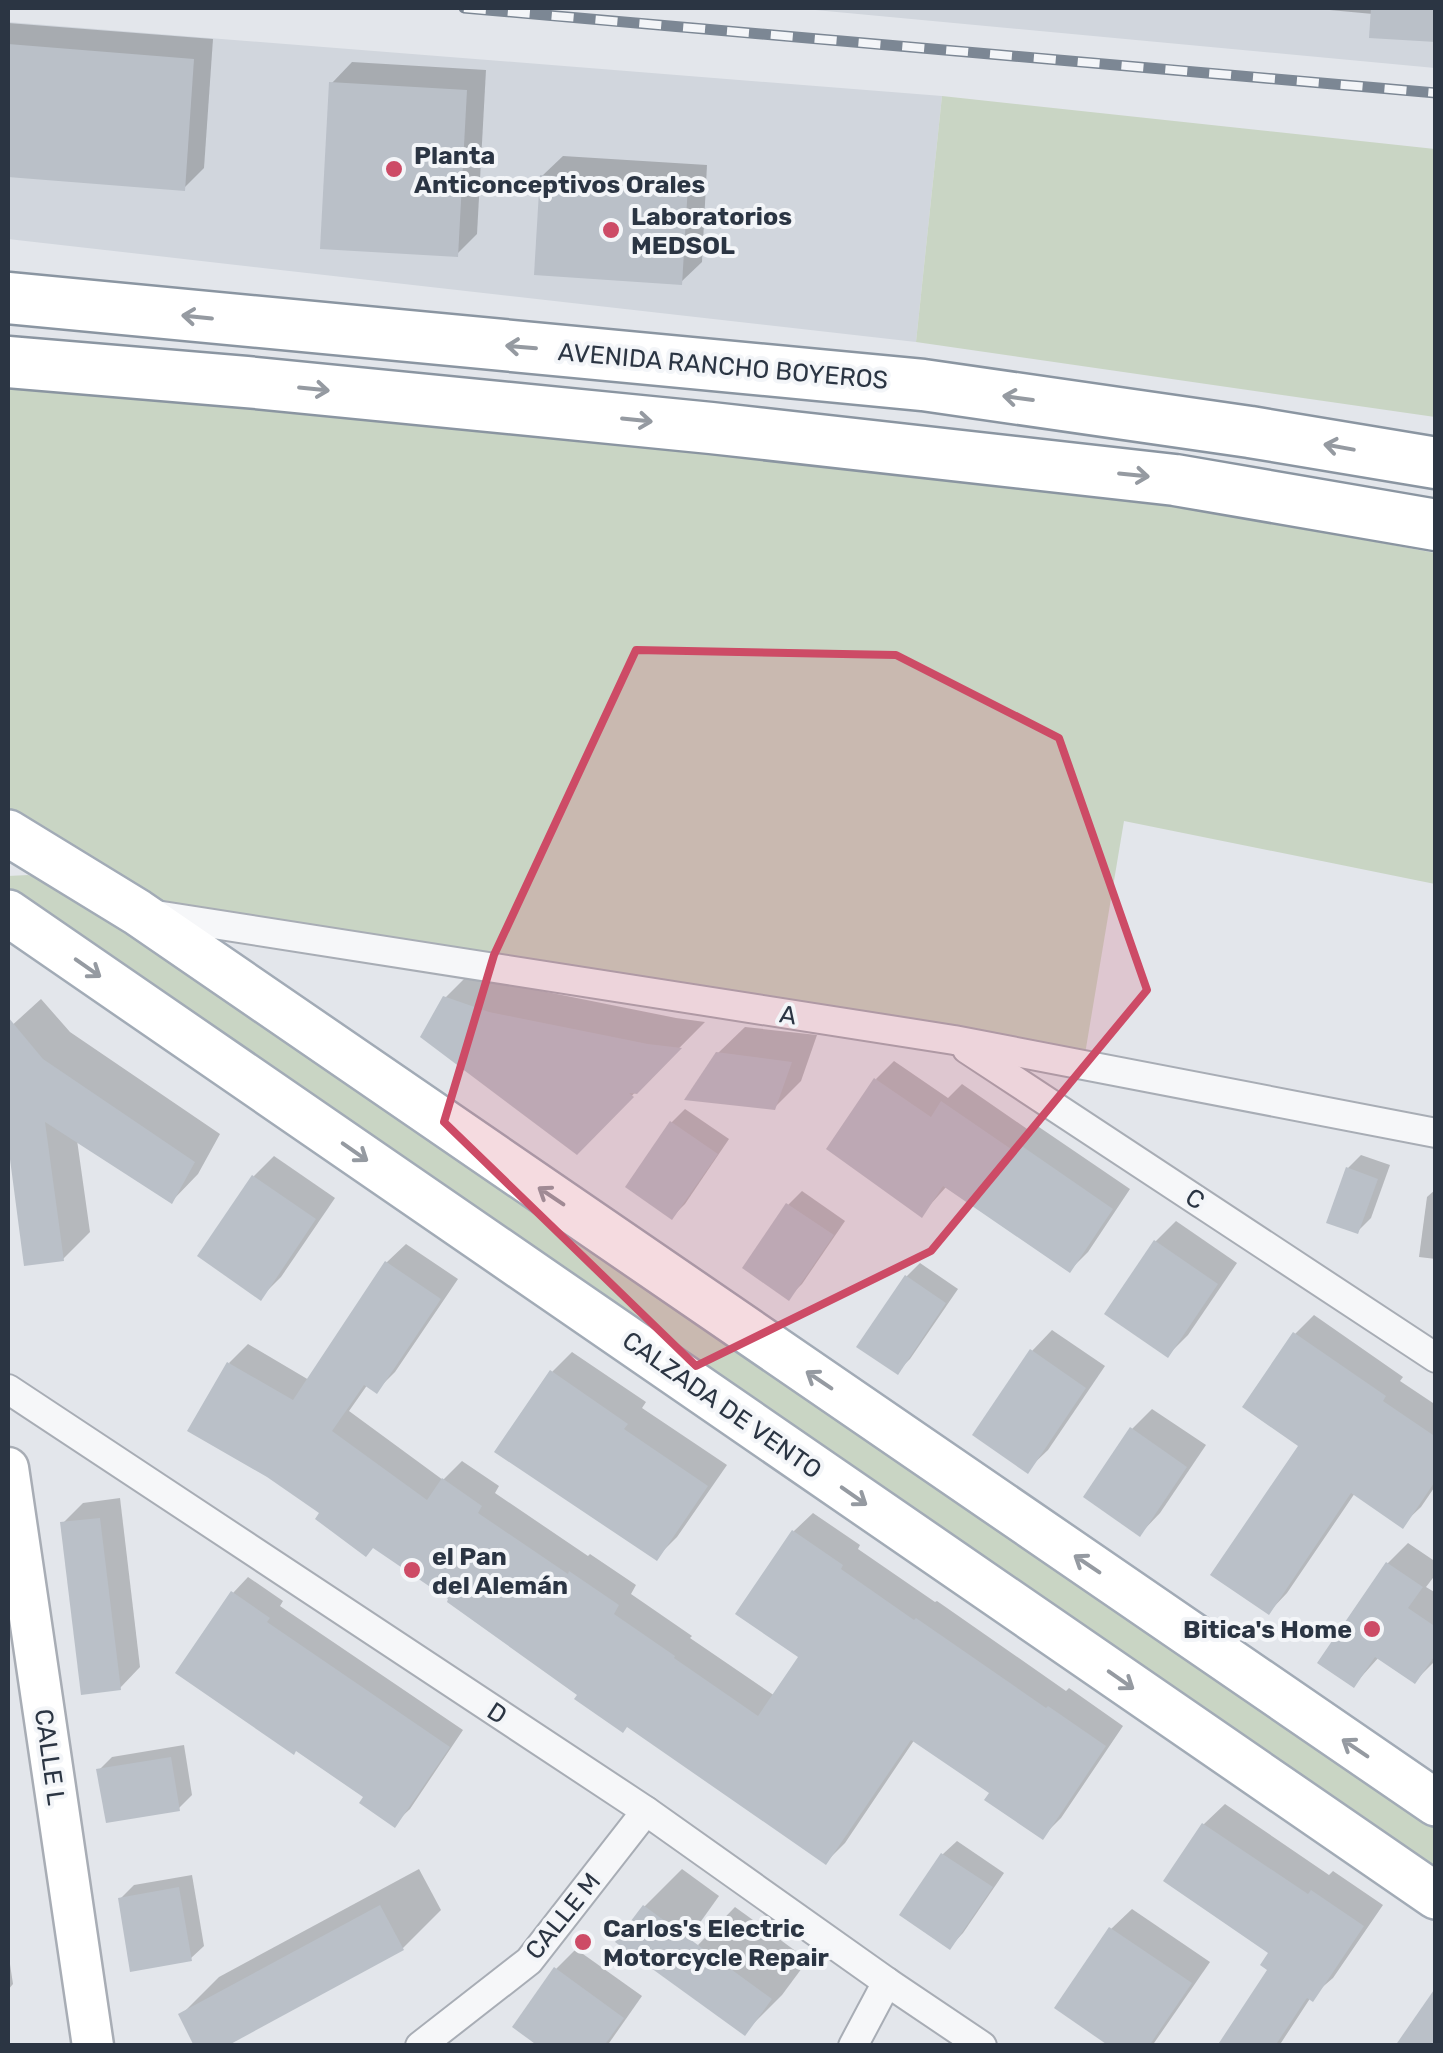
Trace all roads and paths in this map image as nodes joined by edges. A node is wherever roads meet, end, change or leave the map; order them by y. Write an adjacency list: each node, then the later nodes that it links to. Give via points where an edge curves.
1 (8, 298): 3 (highway, AVENIDA RANCHO BOYEROS, one-way to 1, via 924,385)
2 (8, 362): 4 (highway, one-way to 4, via 692,426 1156,478)
3 (1436, 463)
4 (1436, 525)
5 (10, 836): 6 (main road)
6 (138, 912): 8 (street, A); 13 (main road, one-way to 6)
7 (8, 913): 15 (main road, CALZADA DE VENTO, one-way to 15)
8 (954, 1040): 9 (street, A); 10 (street, C)
9 (1436, 1134)
10 (1436, 1358)
11 (8, 1389): 14 (street, D)
12 (8, 1468): 17 (street, CALLE L)
13 (1436, 1803)
14 (646, 1812): 16 (street, D); 18 (street, CALLE M, via 529,1961)
15 (1436, 1896)
16 (887, 1982): 19 (street); 20 (street, D)
17 (93, 2046)
18 (420, 2046)
19 (853, 2046)
20 (982, 2046)

